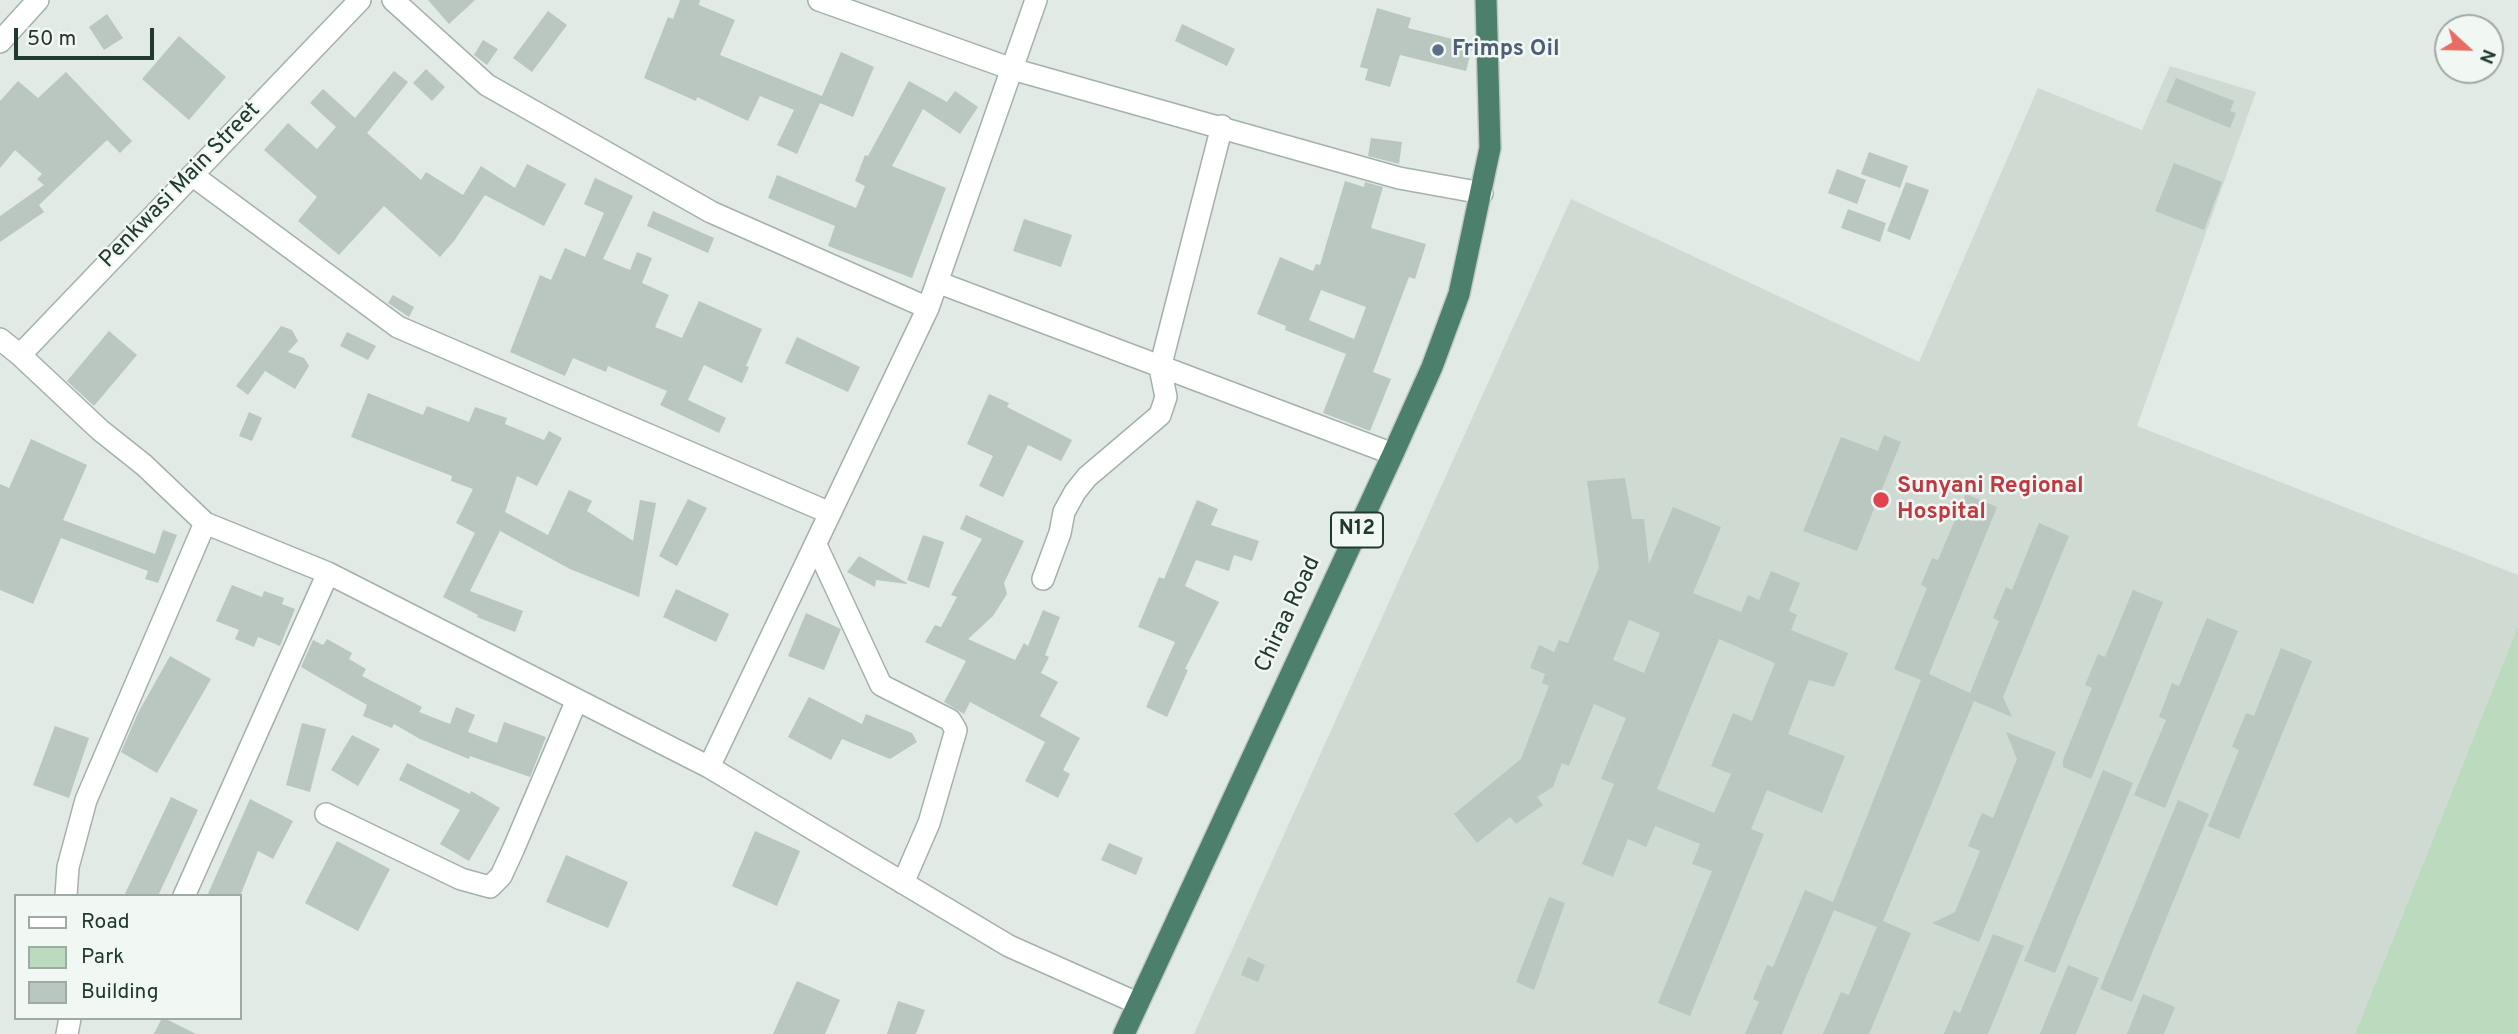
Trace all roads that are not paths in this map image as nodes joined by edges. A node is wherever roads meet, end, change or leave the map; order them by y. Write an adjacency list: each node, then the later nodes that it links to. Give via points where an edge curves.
1 (38, 0): 7 (street)
2 (360, 0): 10 (street, Penkwasi Main Street)
3 (393, 0): 13 (street, via 487,86 711,212)
4 (819, 0): 8 (street)
5 (1036, 0): 8 (street)
6 (1486, 0): 11 (highway, Chiraa Road / N12, via 1490,148)
7 (0, 42)
8 (1012, 69): 9 (street); 12 (street)
9 (1222, 126): 11 (street, via 1399,178); 16 (street)
10 (192, 175): 15 (street, Penkwasi Main Street); 18 (street, via 398,327)
11 (1482, 193): 17 (highway, Chiraa Road / N12, via 1459,294)
12 (937, 282): 13 (street); 16 (street)
13 (928, 308): 18 (street)
14 (0, 339): 15 (street)
15 (20, 355): 19 (street)
16 (1160, 368): 17 (street); 22 (street, via 1166,397 1160,415 1075,492)
17 (1393, 454): 29 (highway, Chiraa Road / N12)
18 (830, 513): 20 (street)
19 (205, 523): 21 (street); 27 (street, via 86,800 68,867)
20 (816, 545): 24 (street); 26 (street, via 881,685 950,720 956,730 929,822)
21 (328, 573): 23 (street); 28 (street)
22 (1043, 579)
23 (576, 702): 24 (street); 25 (street, via 501,876 490,887 461,879)
24 (709, 767): 26 (street)
25 (327, 814)
26 (903, 883): 29 (street, via 1009,946)
27 (66, 894)
28 (185, 894)
29 (1137, 1003): 30 (highway, Chiraa Road / N12)
30 (1124, 1034)

